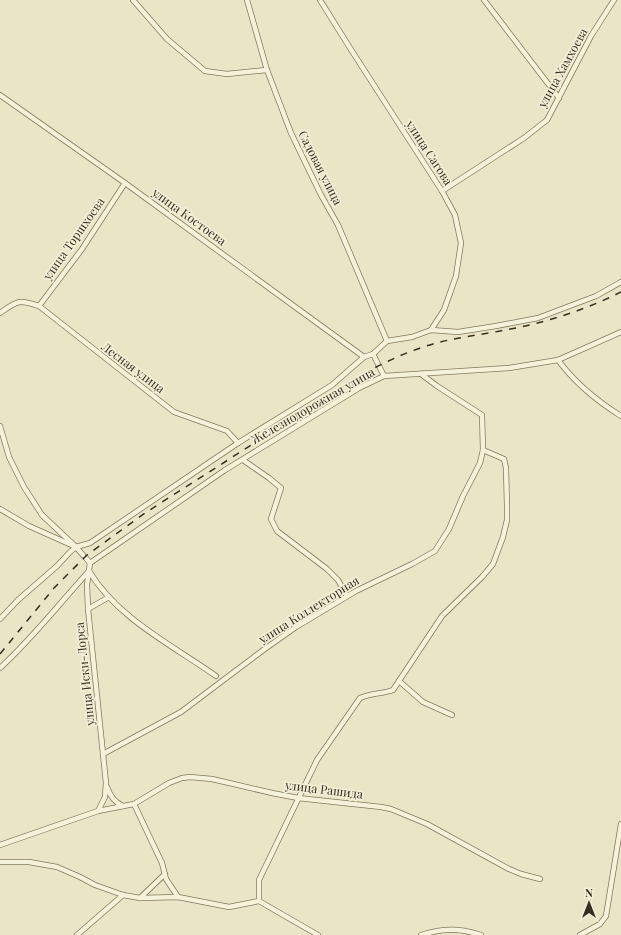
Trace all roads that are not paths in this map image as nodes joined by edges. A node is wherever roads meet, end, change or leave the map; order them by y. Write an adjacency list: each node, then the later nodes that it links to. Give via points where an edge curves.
1 (133, 0): 6 (street, via 167,39 205,72 227,74)
2 (247, 0): 6 (street, Садовая улица)
3 (320, 0): 10 (street, улица Сагова)
4 (484, 0): 8 (street)
5 (614, 0): 8 (street, улица Хамхоева, via 591,36)
6 (267, 70): 16 (street, Садовая улица, via 290,134 338,224)
7 (0, 95): 9 (street, улица Костоева)
8 (559, 98): 10 (street, улица Хамхоева, via 547,120 524,138)
9 (125, 183): 12 (street, улица Торшхоева, via 82,248); 18 (street, улица Костоева)
10 (442, 191): 14 (street, улица Сагова, via 455,214 461,243 456,276 444,310)
11 (621, 282): 14 (street, via 596,296 538,318 458,332)
12 (39, 306): 13 (street, Лесная улица, via 20,302); 24 (street, Лесная улица, via 174,412 227,431)
13 (0, 313)
14 (431, 330): 16 (street, via 412,337)
15 (621, 332): 19 (street, Железнодорожная улица)
16 (387, 341): 17 (street)
17 (373, 354): 18 (street); 21 (street)
18 (364, 357): 24 (street, via 332,385)
19 (558, 360): 20 (street, Железнодорожная улица, via 509,368); 22 (street, via 570,376)
20 (421, 374): 21 (street, Железнодорожная улица); 25 (street, улица Коллекторная, via 482,415)
21 (384, 376): 26 (street, Железнодорожная улица, via 359,388)
22 (621, 416)
23 (0, 426): 28 (street, via 9,457 24,487 42,515)
24 (238, 443): 28 (street, via 90,543)
25 (483, 450): 33 (street, улица Коллекторная, via 480,463 449,529 435,551); 39 (street, via 504,459 506,468 506,520 498,552 493,564 482,577 442,616)
26 (243, 460): 29 (street, Железнодорожная улица); 33 (street, via 281,488 271,519 277,531 327,569 338,580)
27 (0, 509): 28 (street, via 29,526)
28 (76, 547): 29 (street); 36 (street)
29 (90, 563): 30 (street, улица Иски-Лорса)
30 (89, 571): 31 (street); 32 (street, улица Иски-Лорса); 34 (street)
31 (79, 582): 32 (street); 37 (street, via 20,650)
32 (87, 585): 35 (street, улица Иски-Лорса)
33 (347, 596): 41 (street, улица Коллекторная, via 266,648 182,712)
34 (109, 597): 35 (street); 38 (street, via 134,619)
35 (88, 609): 41 (street, улица Иски-Лорса)
36 (0, 619)
37 (0, 668)
38 (216, 676)
39 (399, 681): 40 (street, via 423,702); 43 (street, via 393,690 368,694 360,698 317,760)
40 (452, 715)
41 (103, 754): 42 (street, улица Иски-Лорса)
42 (106, 783): 45 (street, via 112,797); 46 (street, via 105,797)
43 (298, 798): 44 (street, улица Рашида, via 212,779 190,777 170,782); 51 (street, улица Рашида, via 391,809 427,824 515,872); 55 (street, via 259,880)
44 (134, 804): 45 (street, улица Рашида); 50 (street, via 162,862)
45 (123, 806): 46 (street, улица Рашида)
46 (98, 811): 48 (street, улица Рашида)
47 (621, 824): 60 (street, via 606,916 600,924)
48 (0, 845)
49 (0, 862): 52 (street, via 29,862 57,867)
50 (165, 874): 53 (street); 54 (street)
51 (540, 879)
52 (123, 895): 54 (street); 56 (street)
53 (178, 897): 54 (street); 55 (street, via 229,907)
54 (140, 898)
55 (259, 901): 57 (street)
56 (78, 935)
57 (318, 935)
58 (421, 935): 59 (street, via 439,930 466,930)
59 (481, 935)
60 (580, 935)

